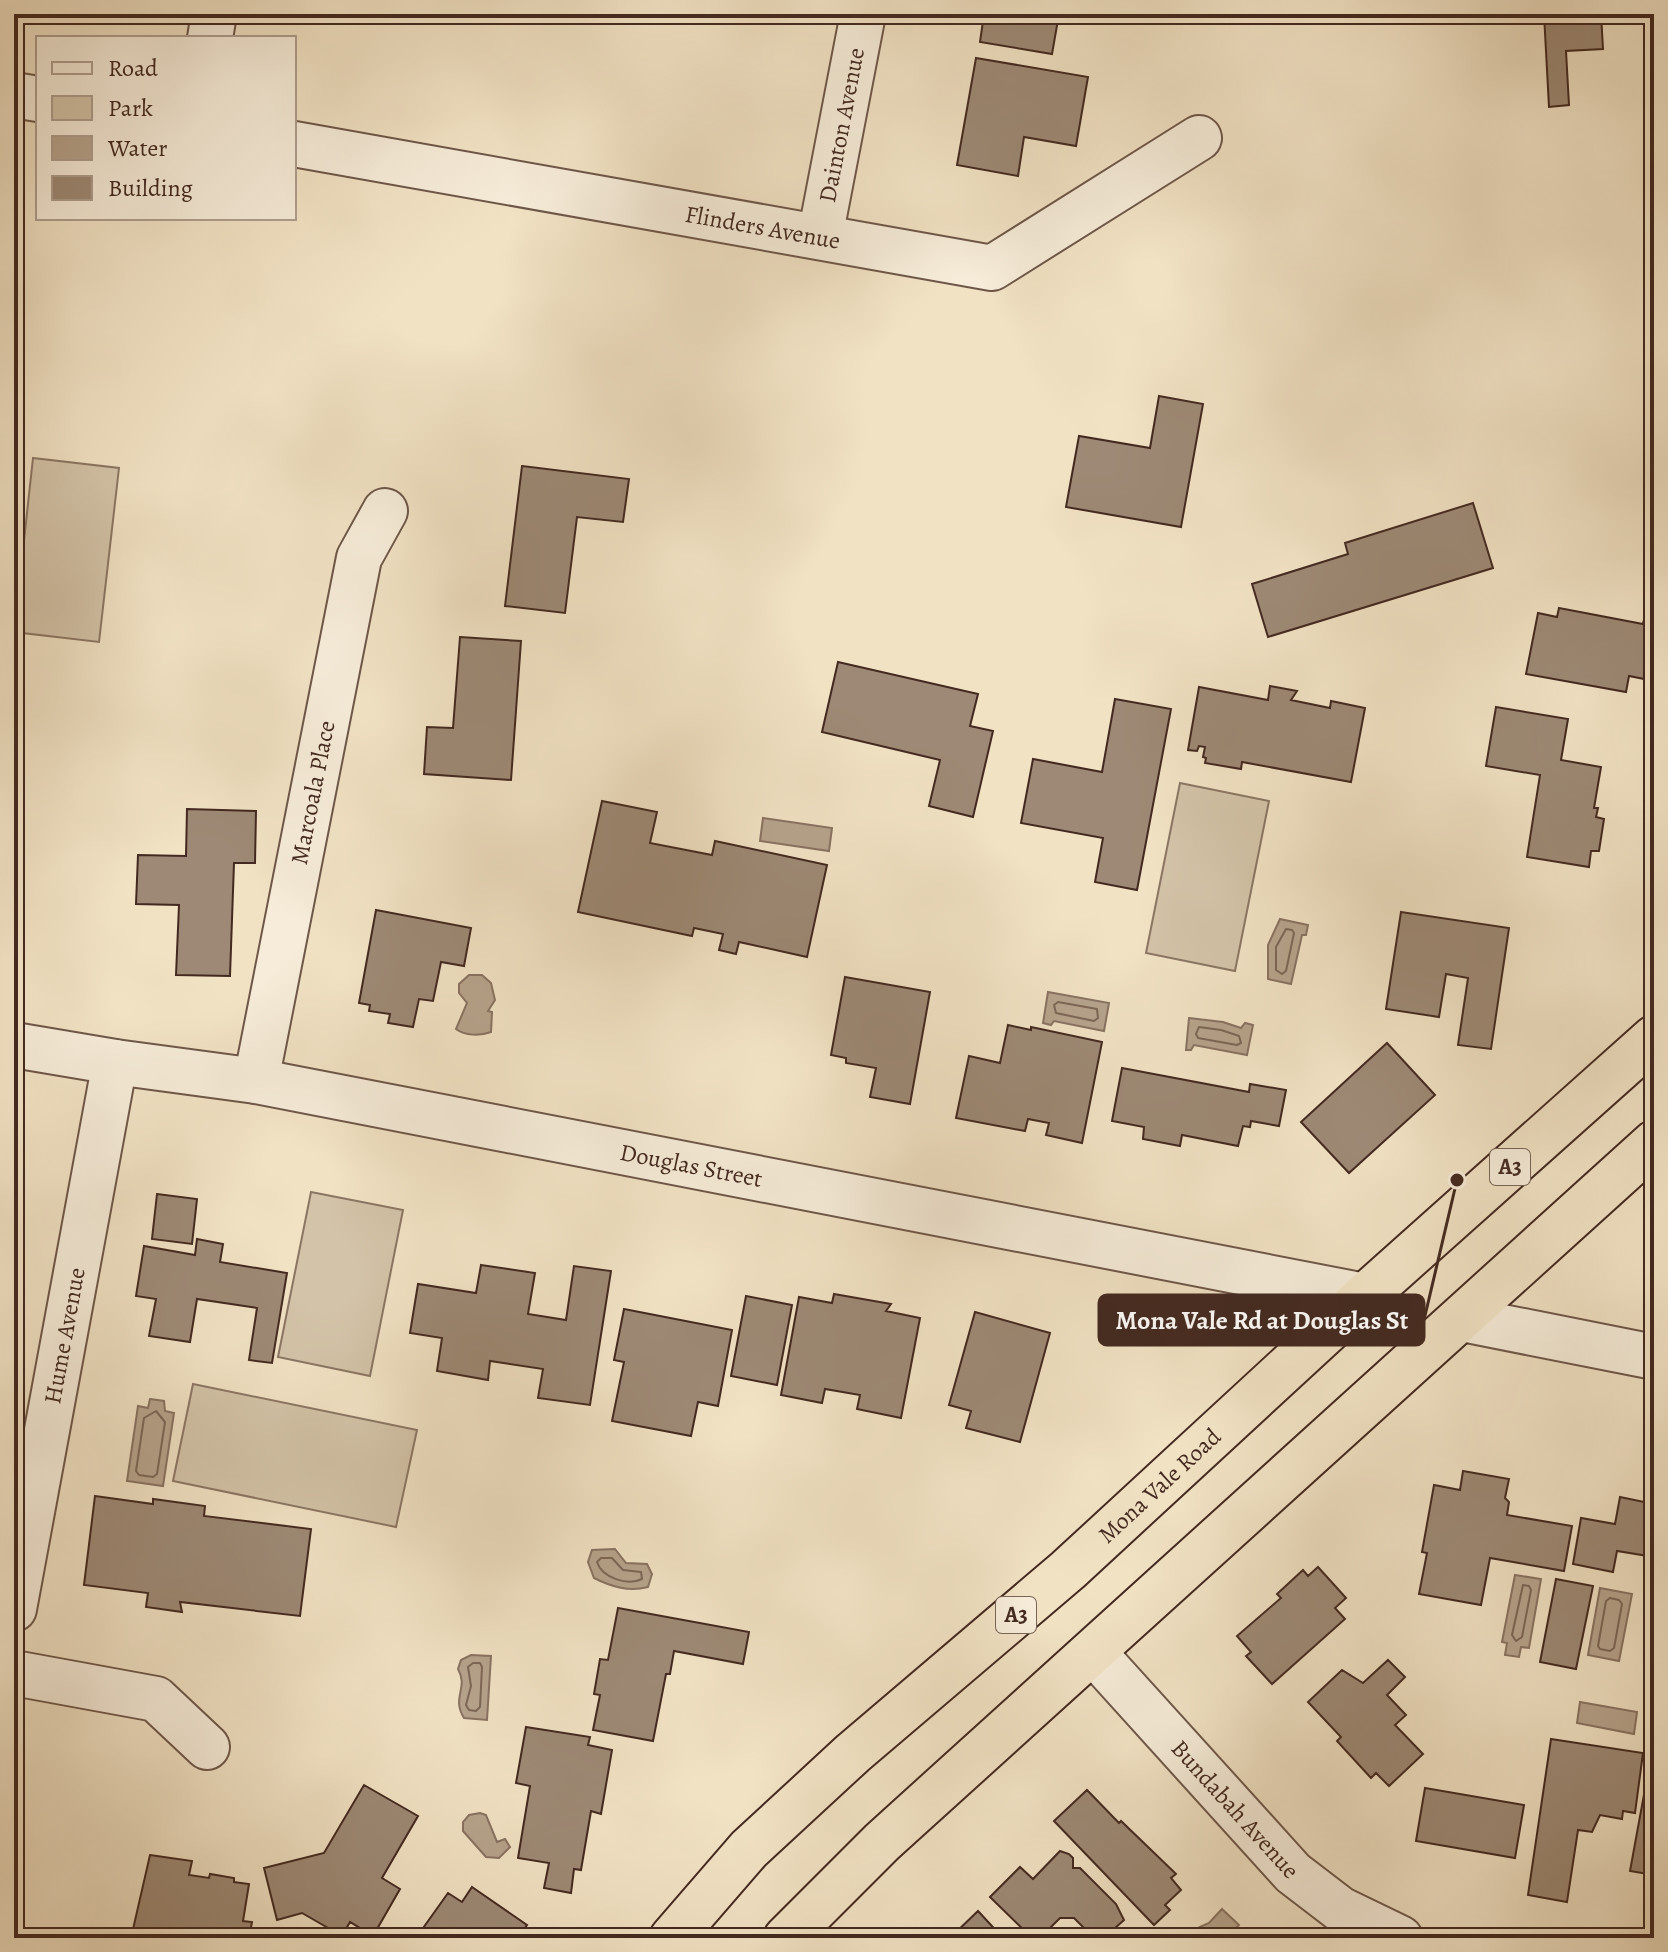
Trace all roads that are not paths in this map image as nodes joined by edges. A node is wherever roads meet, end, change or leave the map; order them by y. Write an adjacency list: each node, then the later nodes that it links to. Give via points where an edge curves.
1 (214, 14): 3 (street)
2 (863, 14): 8 (street, Dainton Avenue)
3 (210, 36)
4 (14, 95): 5 (street)
5 (36, 99)
6 (1199, 138): 8 (street, Flinders Avenue, via 992,268)
7 (296, 144): 8 (street, Flinders Avenue)
8 (820, 237)
9 (385, 511): 13 (street, Marcoala Place, via 359,558)
10 (1654, 1038): 15 (highway, Mona Vale Road / A3)
11 (14, 1045): 12 (street, Douglas Street)
12 (115, 1062): 13 (street, Douglas Street); 18 (street, Hume Avenue)
13 (256, 1081): 15 (street, Douglas Street)
14 (1654, 1143): 16 (highway)
15 (1365, 1296): 22 (highway, Mona Vale Road / A3, via 1068,1570 749,1849)
16 (1462, 1319): 17 (street); 19 (highway)
17 (1654, 1357)
18 (14, 1609)
19 (1093, 1652): 23 (highway, via 882,1842); 24 (street, Bundabah Avenue, via 1293,1873 1340,1909)
20 (14, 1673): 21 (street, via 156,1699)
21 (207, 1747)
22 (672, 1938)
23 (786, 1938)
24 (1400, 1938)

